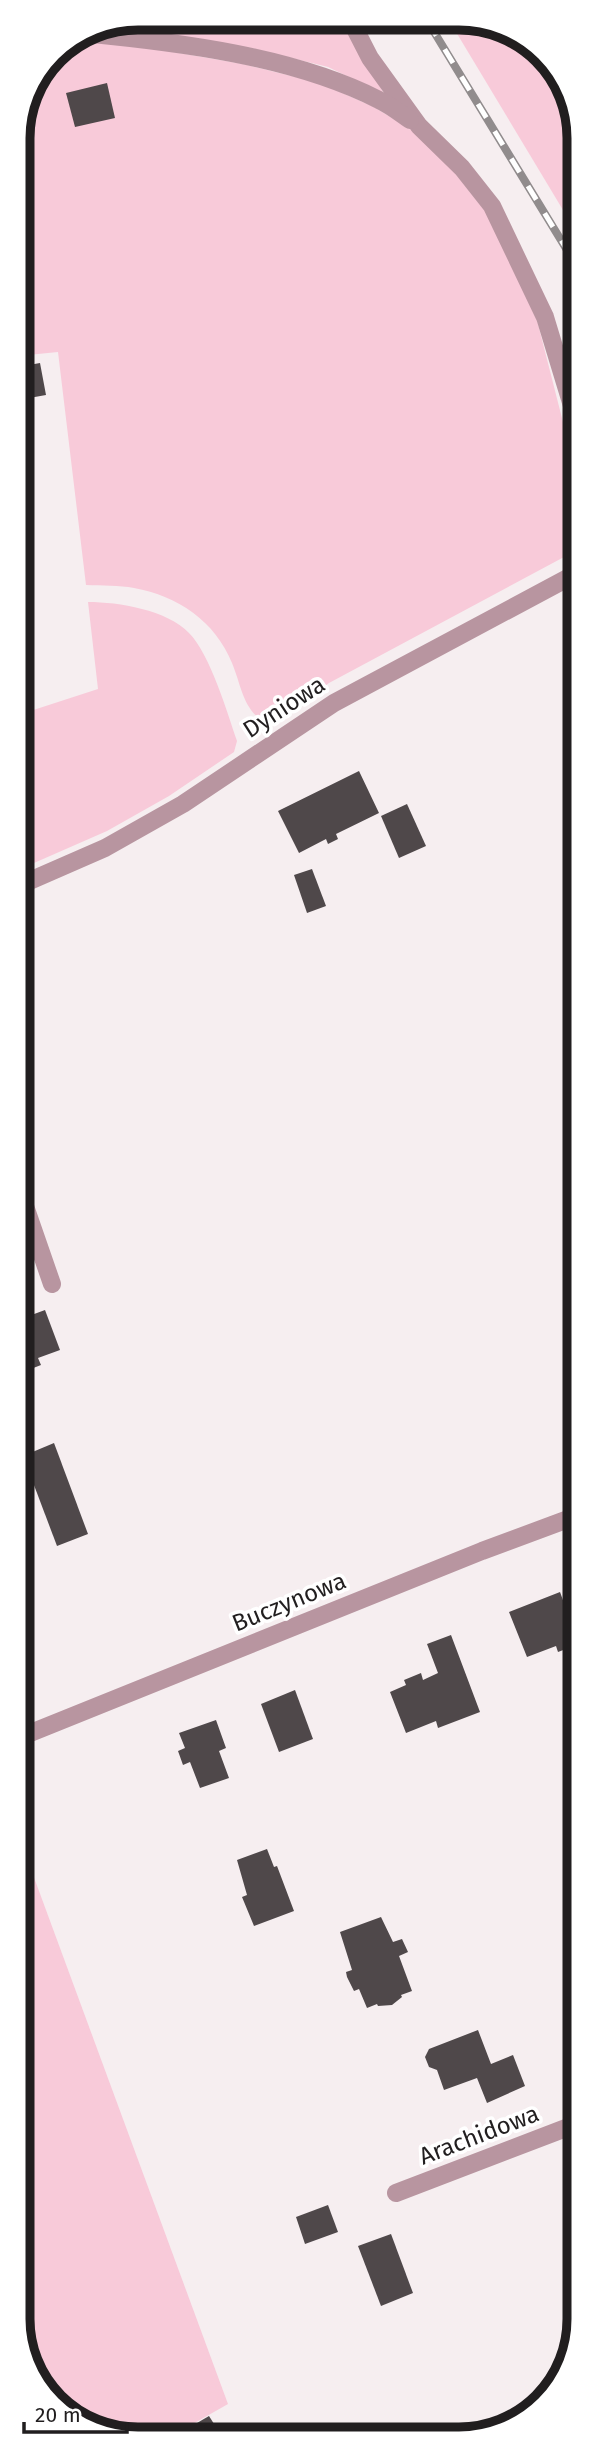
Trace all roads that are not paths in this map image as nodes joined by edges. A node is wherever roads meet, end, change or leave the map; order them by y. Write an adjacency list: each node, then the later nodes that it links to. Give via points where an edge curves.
1 (356, 30): 3 (street)
2 (106, 35): 3 (street, via 247,57 323,76 380,100)
3 (419, 126): 4 (street, via 492,206 545,317)
4 (567, 389)
5 (567, 578): 6 (street, Dyniowa, via 334,703 183,804 105,848)
6 (30, 881)
7 (30, 1221): 8 (street)
8 (52, 1284)
9 (567, 1519): 10 (street, Buczynowa)
10 (30, 1733)
11 (567, 2128): 12 (street, Arachidowa)
12 (396, 2193)

